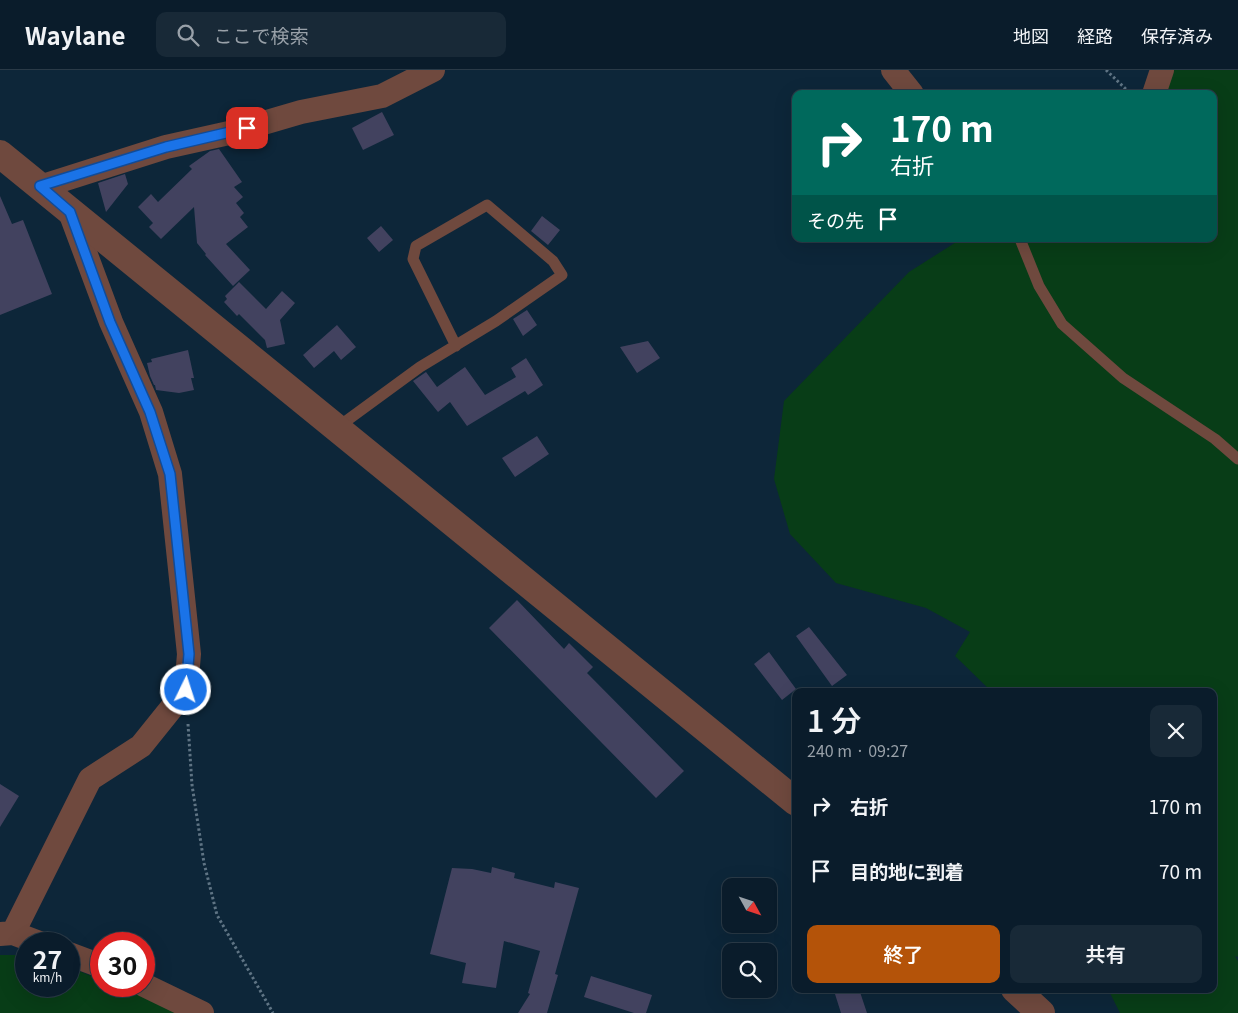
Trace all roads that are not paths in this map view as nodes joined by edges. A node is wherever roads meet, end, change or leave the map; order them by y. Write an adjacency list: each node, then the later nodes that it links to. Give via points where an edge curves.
1 (433, 70): 7 (street, via 382,96 301,112 166,147)
2 (893, 70): 4 (street)
3 (1162, 70): 5 (street)
4 (909, 90)
5 (1155, 90)
6 (0, 154): 7 (street)
7 (40, 186): 8 (street)
8 (70, 212): 11 (street); 14 (street, via 110,322 150,412 170,474 189,654 186,690 141,746 90,779)
9 (1021, 242): 12 (lane, via 1039,286 1062,324 1123,378 1215,439)
10 (456, 346): 10 (lane, via 562,275 553,261 488,205 416,246 412,259); 11 (lane, via 420,367)
11 (338, 427): 13 (street)
12 (1238, 459)
13 (792, 799)
14 (6, 934)
15 (155, 990): 17 (street)
16 (1018, 993): 18 (street)
17 (202, 1013)
18 (1041, 1013)

